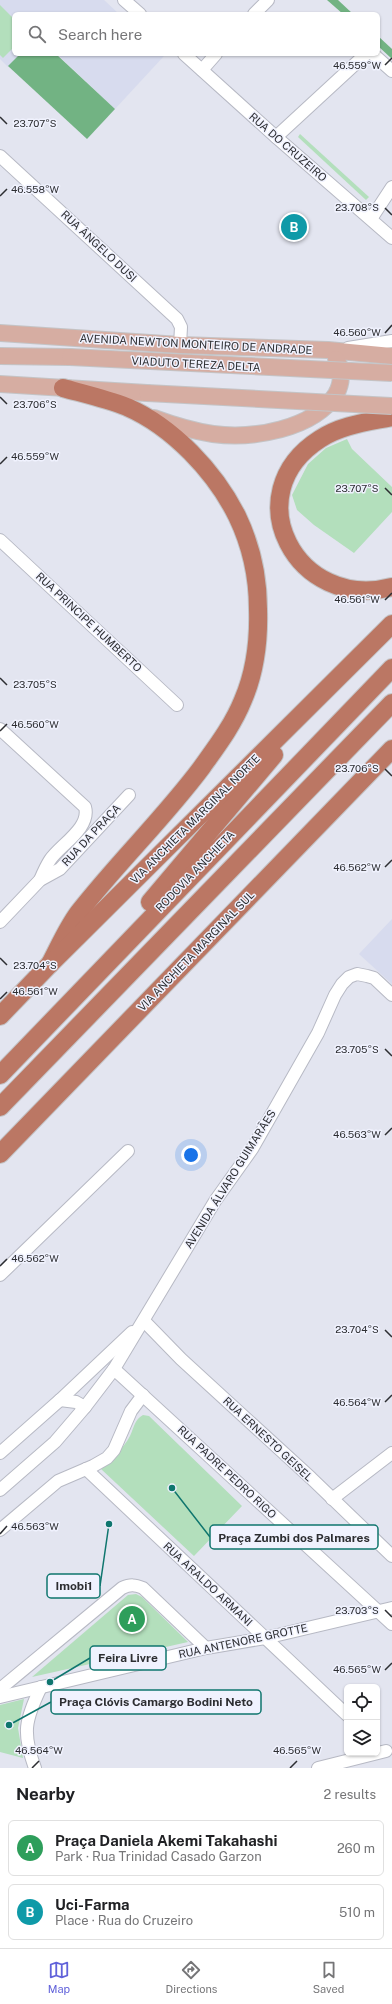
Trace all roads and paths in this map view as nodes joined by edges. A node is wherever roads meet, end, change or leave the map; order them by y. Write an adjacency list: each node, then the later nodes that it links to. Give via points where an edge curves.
1 (124, 0): 3 (street)
2 (268, 0): 4 (street)
3 (138, 12)
4 (256, 12)
5 (186, 56): 9 (street, RUA DO CRUZEIRO)
6 (214, 56): 9 (street)
7 (364, 56): 11 (street)
8 (375, 56): 10 (street)
9 (202, 70): 11 (street, RUA DO CRUZEIRO)
10 (392, 71)
11 (276, 137): 14 (street, RUA DO CRUZEIRO)
12 (0, 156): 18 (street, RUA ÂNGELO DUSI, via 177,319 181,327)
13 (392, 187): 14 (street)
14 (371, 219): 15 (street, RUA DO CRUZEIRO)
15 (392, 238)
16 (0, 334): 18 (main road, AVENIDA NEWTON MONTEIRO DE ANDRADE)
17 (392, 341): 19 (street)
18 (180, 345): 19 (main road, AVENIDA NEWTON MONTEIRO DE ANDRADE)
19 (328, 350): 21 (main road, AVENIDA NEWTON MONTEIRO DE ANDRADE); 26 (main road, via 339,366 338,390 313,416 284,428 256,434 213,434 173,425)
20 (0, 356): 22 (main road, VIADUTO TEREZA DELTA, bridge)
21 (392, 356)
22 (392, 373)
23 (0, 384): 24 (main road)
24 (63, 388): 25 (main road, bridge); 26 (highway, via 109,401)
25 (392, 406)
26 (139, 413): 40 (highway, via 178,441 203,465 224,492 240,522 255,566 259,620 256,654 243,701 218,745 181,795 78,914)
27 (392, 417): 29 (highway, via 350,426 329,434 311,446 290,469 280,492 280,513 286,537 296,557 310,571 338,586 370,590)
28 (1, 544): 34 (street, RUA PRINCIPE HUMBERTO)
29 (392, 587)
30 (392, 624): 32 (highway, VIA ANCHIETA MARGINAL NORTE)
31 (392, 668): 43 (highway, RODOVIA ANCHIETA)
32 (347, 669): 40 (highway, VIA ANCHIETA MARGINAL NORTE); 43 (highway, via 149,904 61,997)
33 (392, 703): 44 (highway)
34 (177, 705)
35 (0, 729): 38 (street, via 86,807 87,812 81,826 50,860)
36 (392, 749): 46 (highway, VIA ANCHIETA MARGINAL SUL)
37 (129, 795): 38 (street, RUA DA PRAÇA, via 60,869)
38 (40, 880): 39 (street, RUA DA PRAÇA)
39 (0, 922)
40 (50, 964): 42 (highway, VIA ANCHIETA MARGINAL NORTE)
41 (392, 995): 48 (street, AVENIDA ÁLVARO GUIMARÃES, via 374,978 358,974 349,977 342,984 318,1033 252,1149 215,1201)
42 (0, 1016)
43 (4, 1071)
44 (0, 1107)
45 (128, 1151): 47 (street)
46 (0, 1154)
47 (0, 1275)
48 (144, 1321): 49 (street, AVENIDA ÁLVARO GUIMARÃES); 51 (street, AVENIDA ÁLVARO GUIMARÃES); 57 (street, RUA ERNESTO GEISEL, via 181,1359)
49 (114, 1369): 50 (street, RUA PADRE PEDRO RIGO); 52 (street, AVENIDA ÁLVARO GUIMARÃES)
50 (143, 1395): 55 (street, via 131,1411 114,1450 107,1458); 61 (street, RUA PADRE PEDRO RIGO)
51 (60, 1400): 52 (street, via 76,1402); 53 (street, AVENIDA ÁLVARO GUIMARÃES)
52 (85, 1407): 56 (street, AVENIDA ÁLVARO GUIMARÃES, via 50,1447)
53 (0, 1453)
54 (392, 1453): 57 (street)
55 (86, 1469): 58 (street, via 58,1481); 63 (street, RUA ARALDO ARMANI)
56 (0, 1490)
57 (332, 1499): 59 (street, RUA ERNESTO GEISEL)
58 (0, 1530)
59 (392, 1556)
60 (392, 1608): 61 (street, RUA ANTENORE GROTTE)
61 (379, 1611): 62 (street, RUA PADRE PEDRO RIGO); 63 (street, RUA ANTENORE GROTTE)
62 (392, 1624)
63 (265, 1638): 64 (street, RUA ANTENORE GROTTE); 68 (street, RUA ARALDO ARMANI)
64 (206, 1648): 65 (street, RUA ANTENORE GROTTE); 66 (street, via 143,1588 129,1585 122,1588)
65 (41, 1687): 67 (street, RUA ANTENORE GROTTE); 70 (street, via 26,1727)
66 (0, 1689)
67 (0, 1697)
68 (344, 1712)
69 (385, 1751): 71 (street)
70 (35, 1768)
71 (318, 1768)

